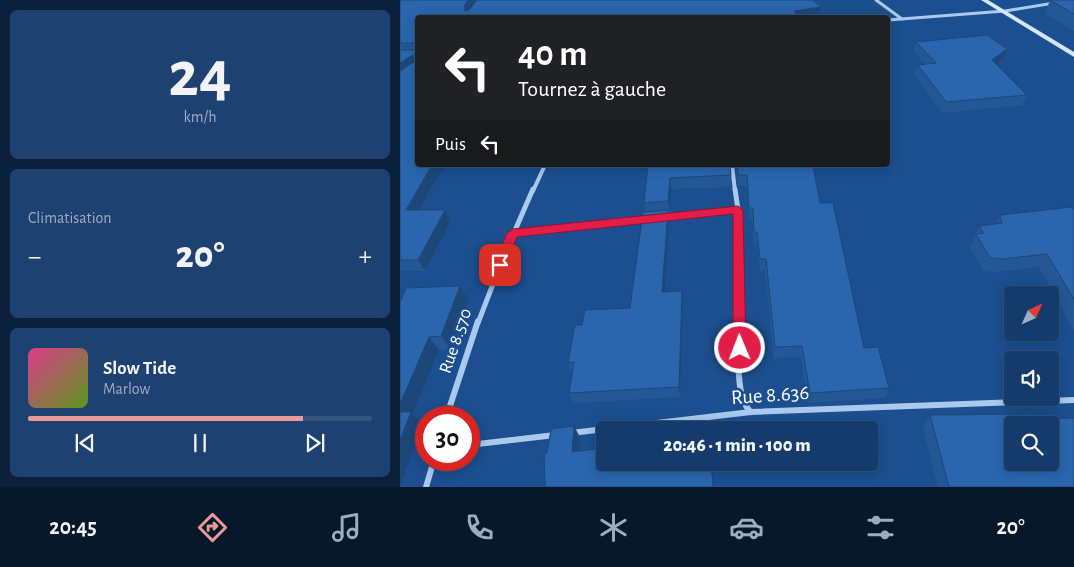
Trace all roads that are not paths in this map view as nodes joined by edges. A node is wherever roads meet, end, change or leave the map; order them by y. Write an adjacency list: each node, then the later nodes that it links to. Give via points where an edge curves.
1 (876, 0): 5 (street)
2 (984, 0): 4 (main road)
3 (1064, 2): 4 (street)
4 (1005, 11): 5 (street); 7 (main road)
5 (903, 19): 6 (street)
6 (890, 20)
7 (1074, 55)
8 (544, 167): 11 (street, Rue 8.570)
9 (732, 167): 10 (street)
10 (738, 210): 11 (street); 14 (street, via 740,387 744,406)
11 (513, 233): 13 (street, Rue 8.570, via 468,345)
12 (1074, 400): 14 (street, Rue 8.636)
13 (450, 406)
14 (751, 412): 15 (street, Rue 8.636)
15 (480, 443)
16 (431, 471): 17 (street)
17 (426, 487)

